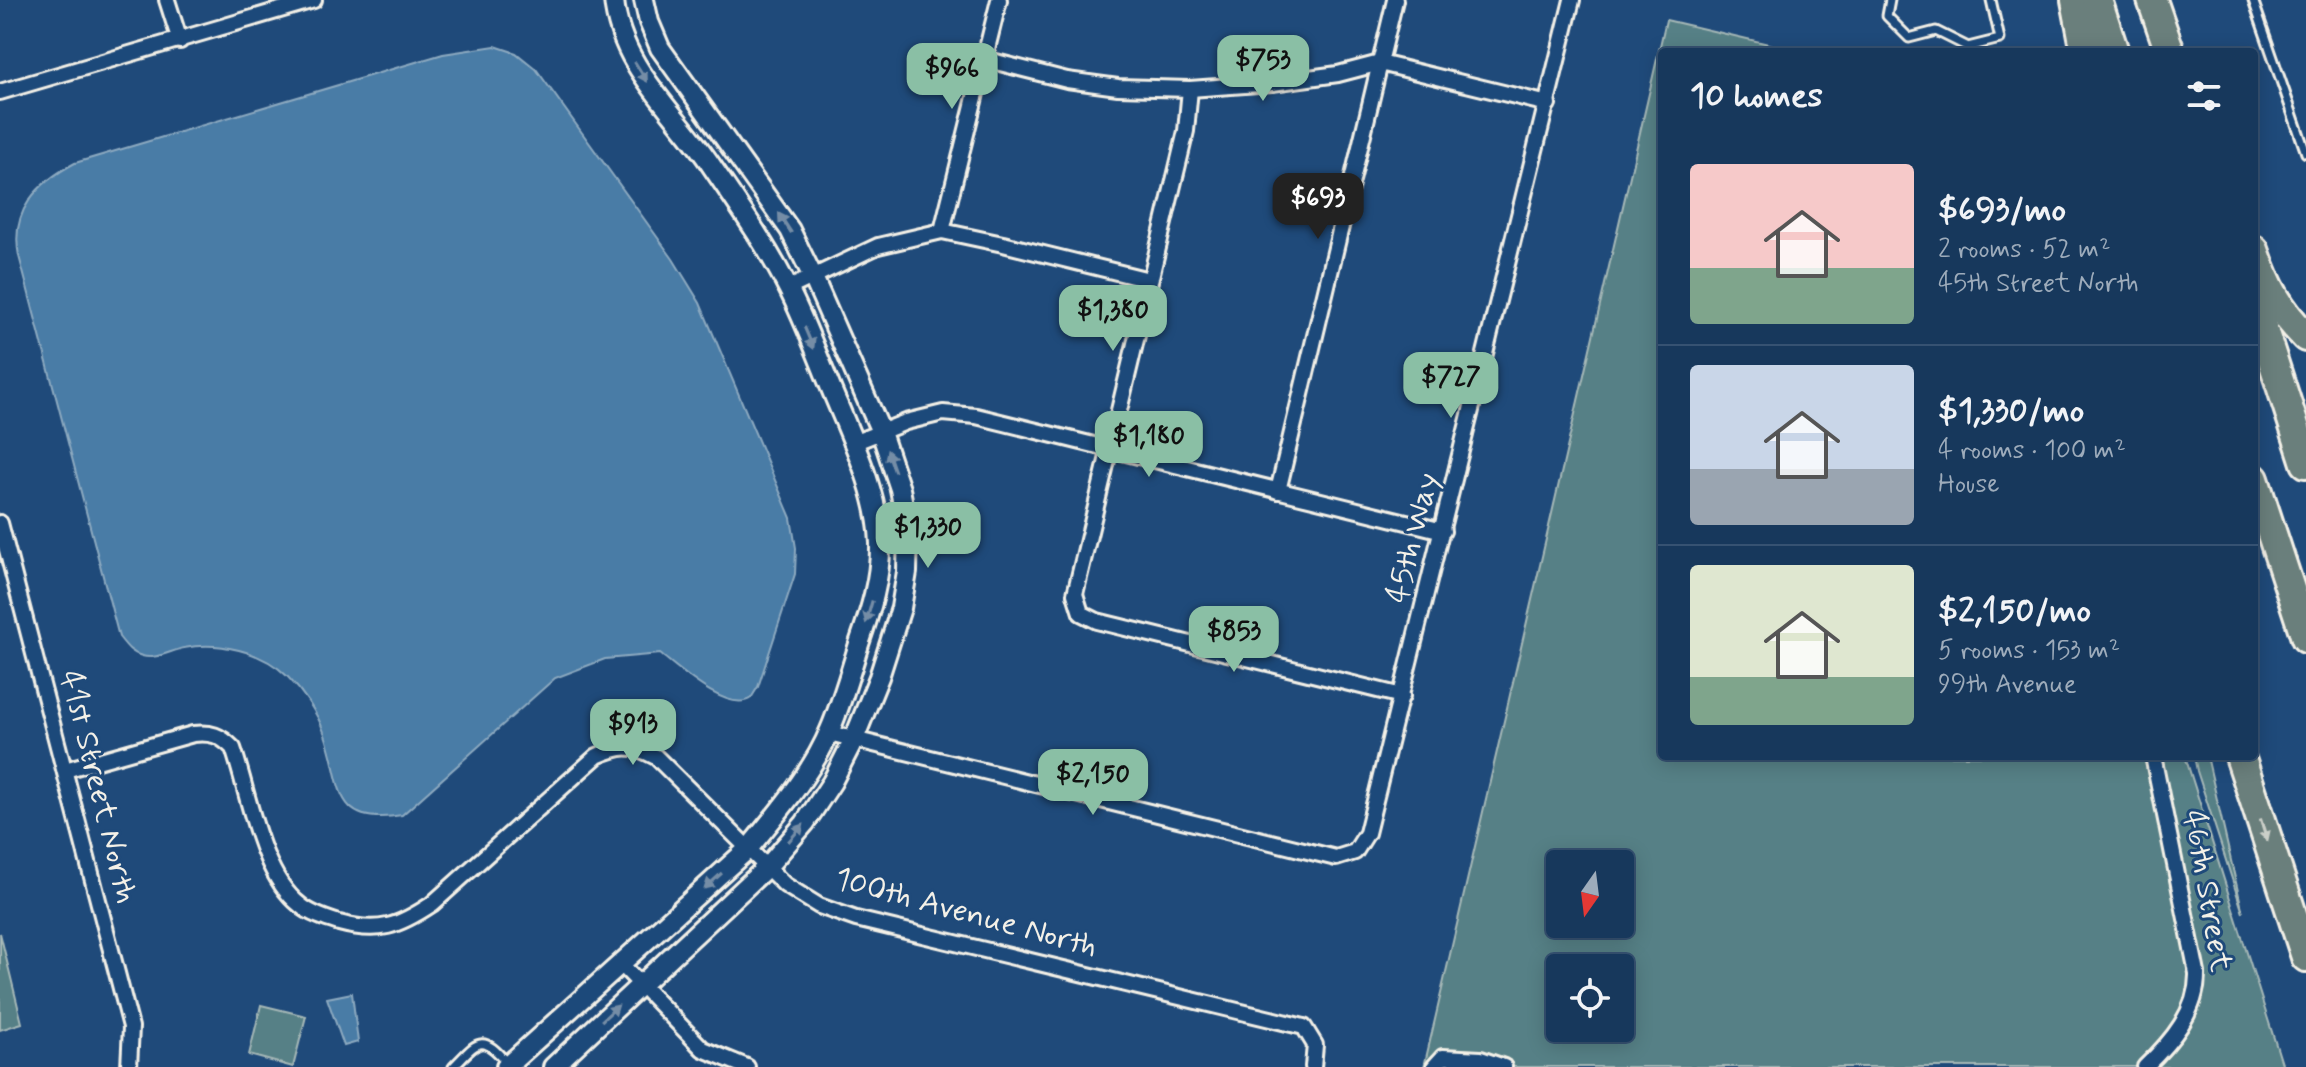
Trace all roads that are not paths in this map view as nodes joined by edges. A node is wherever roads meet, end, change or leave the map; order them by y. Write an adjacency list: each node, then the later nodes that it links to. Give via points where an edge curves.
1 (167, 0): 14 (street)
2 (314, 0): 14 (street)
3 (614, 0): 28 (street, one-way to 28, via 624,40 639,69 705,156)
4 (644, 0): 26 (street, one-way to 4, via 790,230 660,48)
5 (999, 0): 18 (street)
6 (1395, 0): 19 (street)
7 (1572, 0): 22 (street, 45th Way)
8 (1890, 0): 9 (lane, via 1887,16 1909,38 1936,31 1968,47 2000,39)
9 (1991, 0)
10 (2076, 0): 15 (highway)
11 (2097, 0): 16 (highway)
12 (2152, 0): 17 (highway)
13 (2253, 0): 23 (lane)
14 (180, 41): 21 (street)
15 (2085, 48)
16 (2113, 48)
17 (2169, 48)
18 (984, 59): 20 (street, via 1067,80); 24 (street)
19 (1380, 63): 20 (street, via 1338,74); 22 (street); 35 (street)
20 (1190, 89): 27 (street, via 1186,131)
21 (0, 92)
22 (1548, 104): 38 (street, 45th Way)
23 (2306, 153)
24 (942, 231): 26 (street, via 878,246); 27 (street)
25 (2258, 262): 30 (highway, via 2266,285)
26 (813, 277): 28 (street); 31 (street)
27 (1149, 280): 33 (street)
28 (789, 288): 32 (street, one-way to 32)
29 (2258, 314): 34 (highway)
30 (2306, 337)
31 (881, 432): 32 (street); 33 (street, via 943,413 976,416); 42 (street, one-way to 31, via 901,608 907,572 908,531)
32 (853, 443): 41 (street, one-way to 41, via 873,499 880,543 877,580)
33 (1110, 450): 35 (street); 40 (street, via 1075,594 1081,613)
34 (2306, 463)
35 (1278, 491): 38 (street)
36 (2258, 491): 39 (highway)
37 (0, 523): 45 (street, 41st Street North)
38 (1443, 531): 40 (street, 45th Way)
39 (2306, 638)
40 (1402, 696): 42 (street, 45th Way, via 1367,833 1355,852 1336,858)
41 (829, 733): 42 (street); 46 (street)
42 (854, 739): 47 (street, one-way to 42, via 805,823)
43 (2154, 760): 59 (street, 46th Street, via 2197,985 2180,1027)
44 (2241, 760): 48 (highway, one-way to 48)
45 (65, 770): 46 (street, 100th Avenue North, via 193,734 221,736 233,748 264,854 279,883 300,906 355,927 405,922 432,904 597,756 617,747 640,748 656,757); 52 (street, 41st Street North, via 131,1027)
46 (748, 849): 47 (street, 100th Avenue North); 49 (street, one-way to 49)
47 (768, 866): 50 (street); 56 (street, 100th Avenue North, via 785,885 819,906 856,919 1304,1027 1315,1045)
48 (2306, 957)
49 (621, 964): 50 (street); 51 (street)
50 (641, 984): 54 (street, one-way to 50); 55 (street, via 703,1049)
51 (511, 1065): 53 (lane, via 485,1043 475,1045)
52 (129, 1067)
53 (453, 1067)
54 (553, 1067)
55 (747, 1067)
56 (1313, 1067)
57 (1434, 1067): 58 (street, via 1443,1057 1481,1059)
58 (1504, 1067)
59 (2145, 1067)

